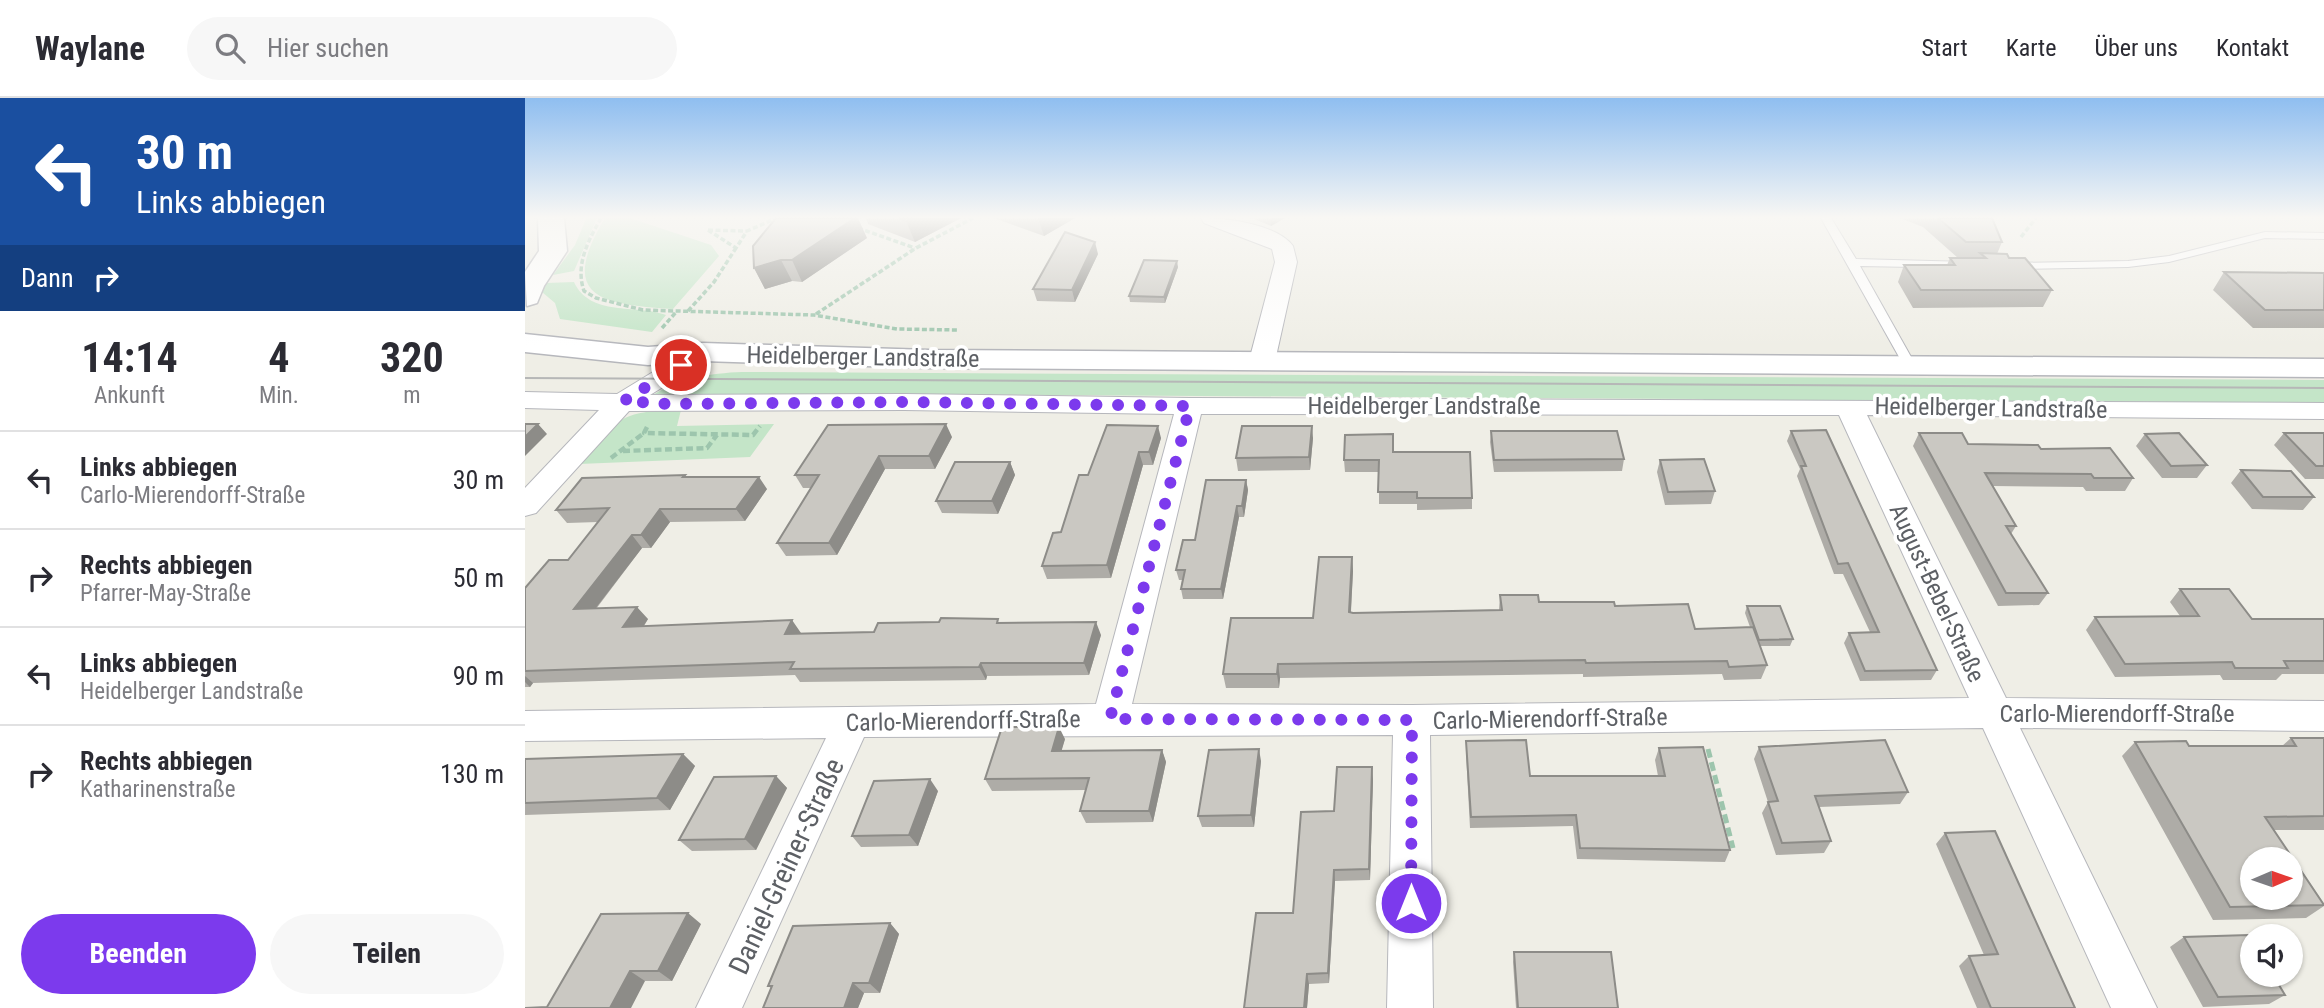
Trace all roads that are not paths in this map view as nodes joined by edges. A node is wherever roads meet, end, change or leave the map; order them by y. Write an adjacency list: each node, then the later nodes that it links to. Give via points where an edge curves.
1 (550, 260): 7 (street, via 530,286)
2 (1286, 260): 9 (street)
3 (2157, 260): 6 (lane)
4 (1852, 262): 5 (lane); 10 (lane)
5 (1977, 265)
6 (2004, 266)
7 (528, 317): 8 (street, Heidelberger Landstraße, via 648,356)
8 (703, 352): 9 (street, Heidelberger Landstraße, via 915,359); 13 (street)
9 (1262, 361): 10 (street, Heidelberger Landstraße)
10 (1909, 364): 11 (street, Heidelberger Landstraße)
11 (2324, 368)
12 (525, 400): 13 (street, Heidelberger Landstraße)
13 (624, 401): 14 (street, Heidelberger Landstraße); 17 (street)
14 (1190, 406): 15 (street, Heidelberger Landstraße); 20 (street)
15 (1849, 407): 16 (street, Heidelberger Landstraße); 18 (street, August-Bebel-Straße)
16 (2324, 411)
17 (525, 506)
18 (1994, 713): 19 (street, Carlo-Mierendorff-Straße); 21 (street, Carlo-Mierendorff-Straße); 26 (street, August-Bebel-Straße)
19 (2324, 716)
20 (1110, 719): 21 (street, Carlo-Mierendorff-Straße); 22 (street, Carlo-Mierendorff-Straße)
21 (1412, 720): 25 (street)
22 (852, 723): 23 (street, Carlo-Mierendorff-Straße); 24 (street, Daniel-Greiner-Straße)
23 (525, 726)
24 (719, 1008)
25 (1410, 1008)
26 (2134, 1008)

